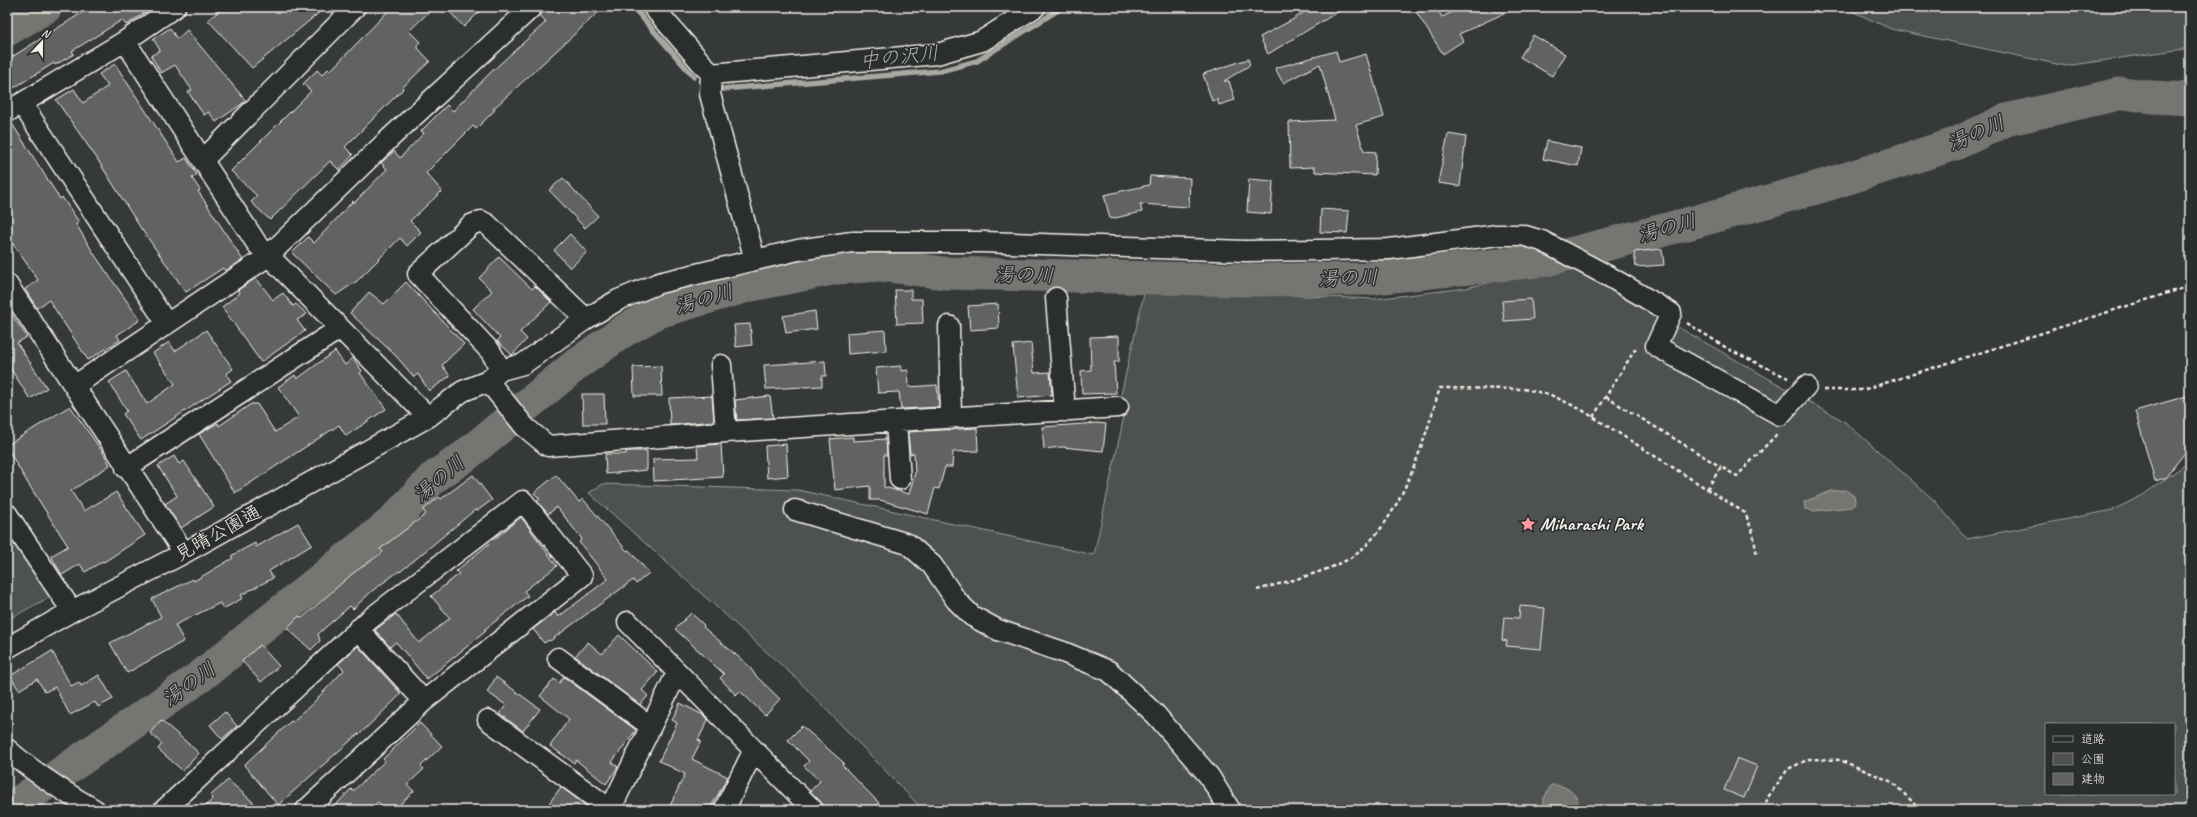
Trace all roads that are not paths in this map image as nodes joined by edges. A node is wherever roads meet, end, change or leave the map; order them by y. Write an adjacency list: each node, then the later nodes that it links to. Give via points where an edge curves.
1 (174, 7): 6 (street)
2 (355, 7): 9 (street)
3 (532, 7): 10 (street, via 389,139)
4 (653, 7): 7 (street)
5 (1035, 7): 7 (street, via 982,41 937,54)
6 (125, 41): 8 (street); 9 (street)
7 (712, 74): 11 (street, via 710,94)
8 (15, 108): 15 (street)
9 (203, 160): 10 (street)
10 (268, 257): 15 (street); 17 (street)
11 (755, 260): 14 (street, 見晴公園通, via 659,283 618,300); 21 (street, 見晴公園通, via 852,242 983,242 1245,251 1389,249 1498,235 1522,235 1542,241 1671,313 1656,346 1780,415)
12 (7, 284): 20 (street)
13 (1056, 298): 23 (street)
14 (586, 319): 19 (street, 見晴公園通, via 523,364); 19 (street, via 487,224 481,221 471,225 418,274 491,352)
15 (167, 324): 20 (street)
16 (949, 326): 25 (street)
17 (338, 329): 24 (street); 28 (street)
18 (721, 365): 27 (street)
19 (494, 376): 24 (street, 見晴公園通, via 463,391); 27 (street, via 507,406 525,428 548,446)
20 (74, 386): 28 (street)
21 (1806, 386)
22 (1118, 407): 23 (street)
23 (1065, 411): 25 (street)
24 (428, 417): 32 (street, 見晴公園通)
25 (951, 419): 26 (street)
26 (896, 422): 27 (street); 29 (street)
27 (726, 432)
28 (126, 468): 32 (street)
29 (900, 479)
30 (795, 510): 50 (street, via 908,544 932,565 956,600 972,616 998,630 1109,671 1156,715 1185,748 1209,776)
31 (7, 514): 33 (street)
32 (184, 553): 33 (street, 見晴公園通)
33 (72, 611): 36 (street, 見晴公園通)
34 (628, 622): 38 (street)
35 (358, 629): 39 (street); 39 (street, via 523,501 582,576); 45 (street)
36 (7, 648)
37 (558, 658): 41 (street)
38 (677, 673): 41 (street); 43 (street)
39 (424, 701): 46 (street)
40 (488, 720): 47 (street)
41 (650, 726): 47 (street)
42 (7, 749): 44 (street, via 58,788)
43 (754, 750): 48 (street); 49 (street)
44 (95, 810)
45 (164, 810)
46 (306, 810)
47 (610, 810)
48 (724, 810)
49 (813, 810)
50 (1230, 810)

